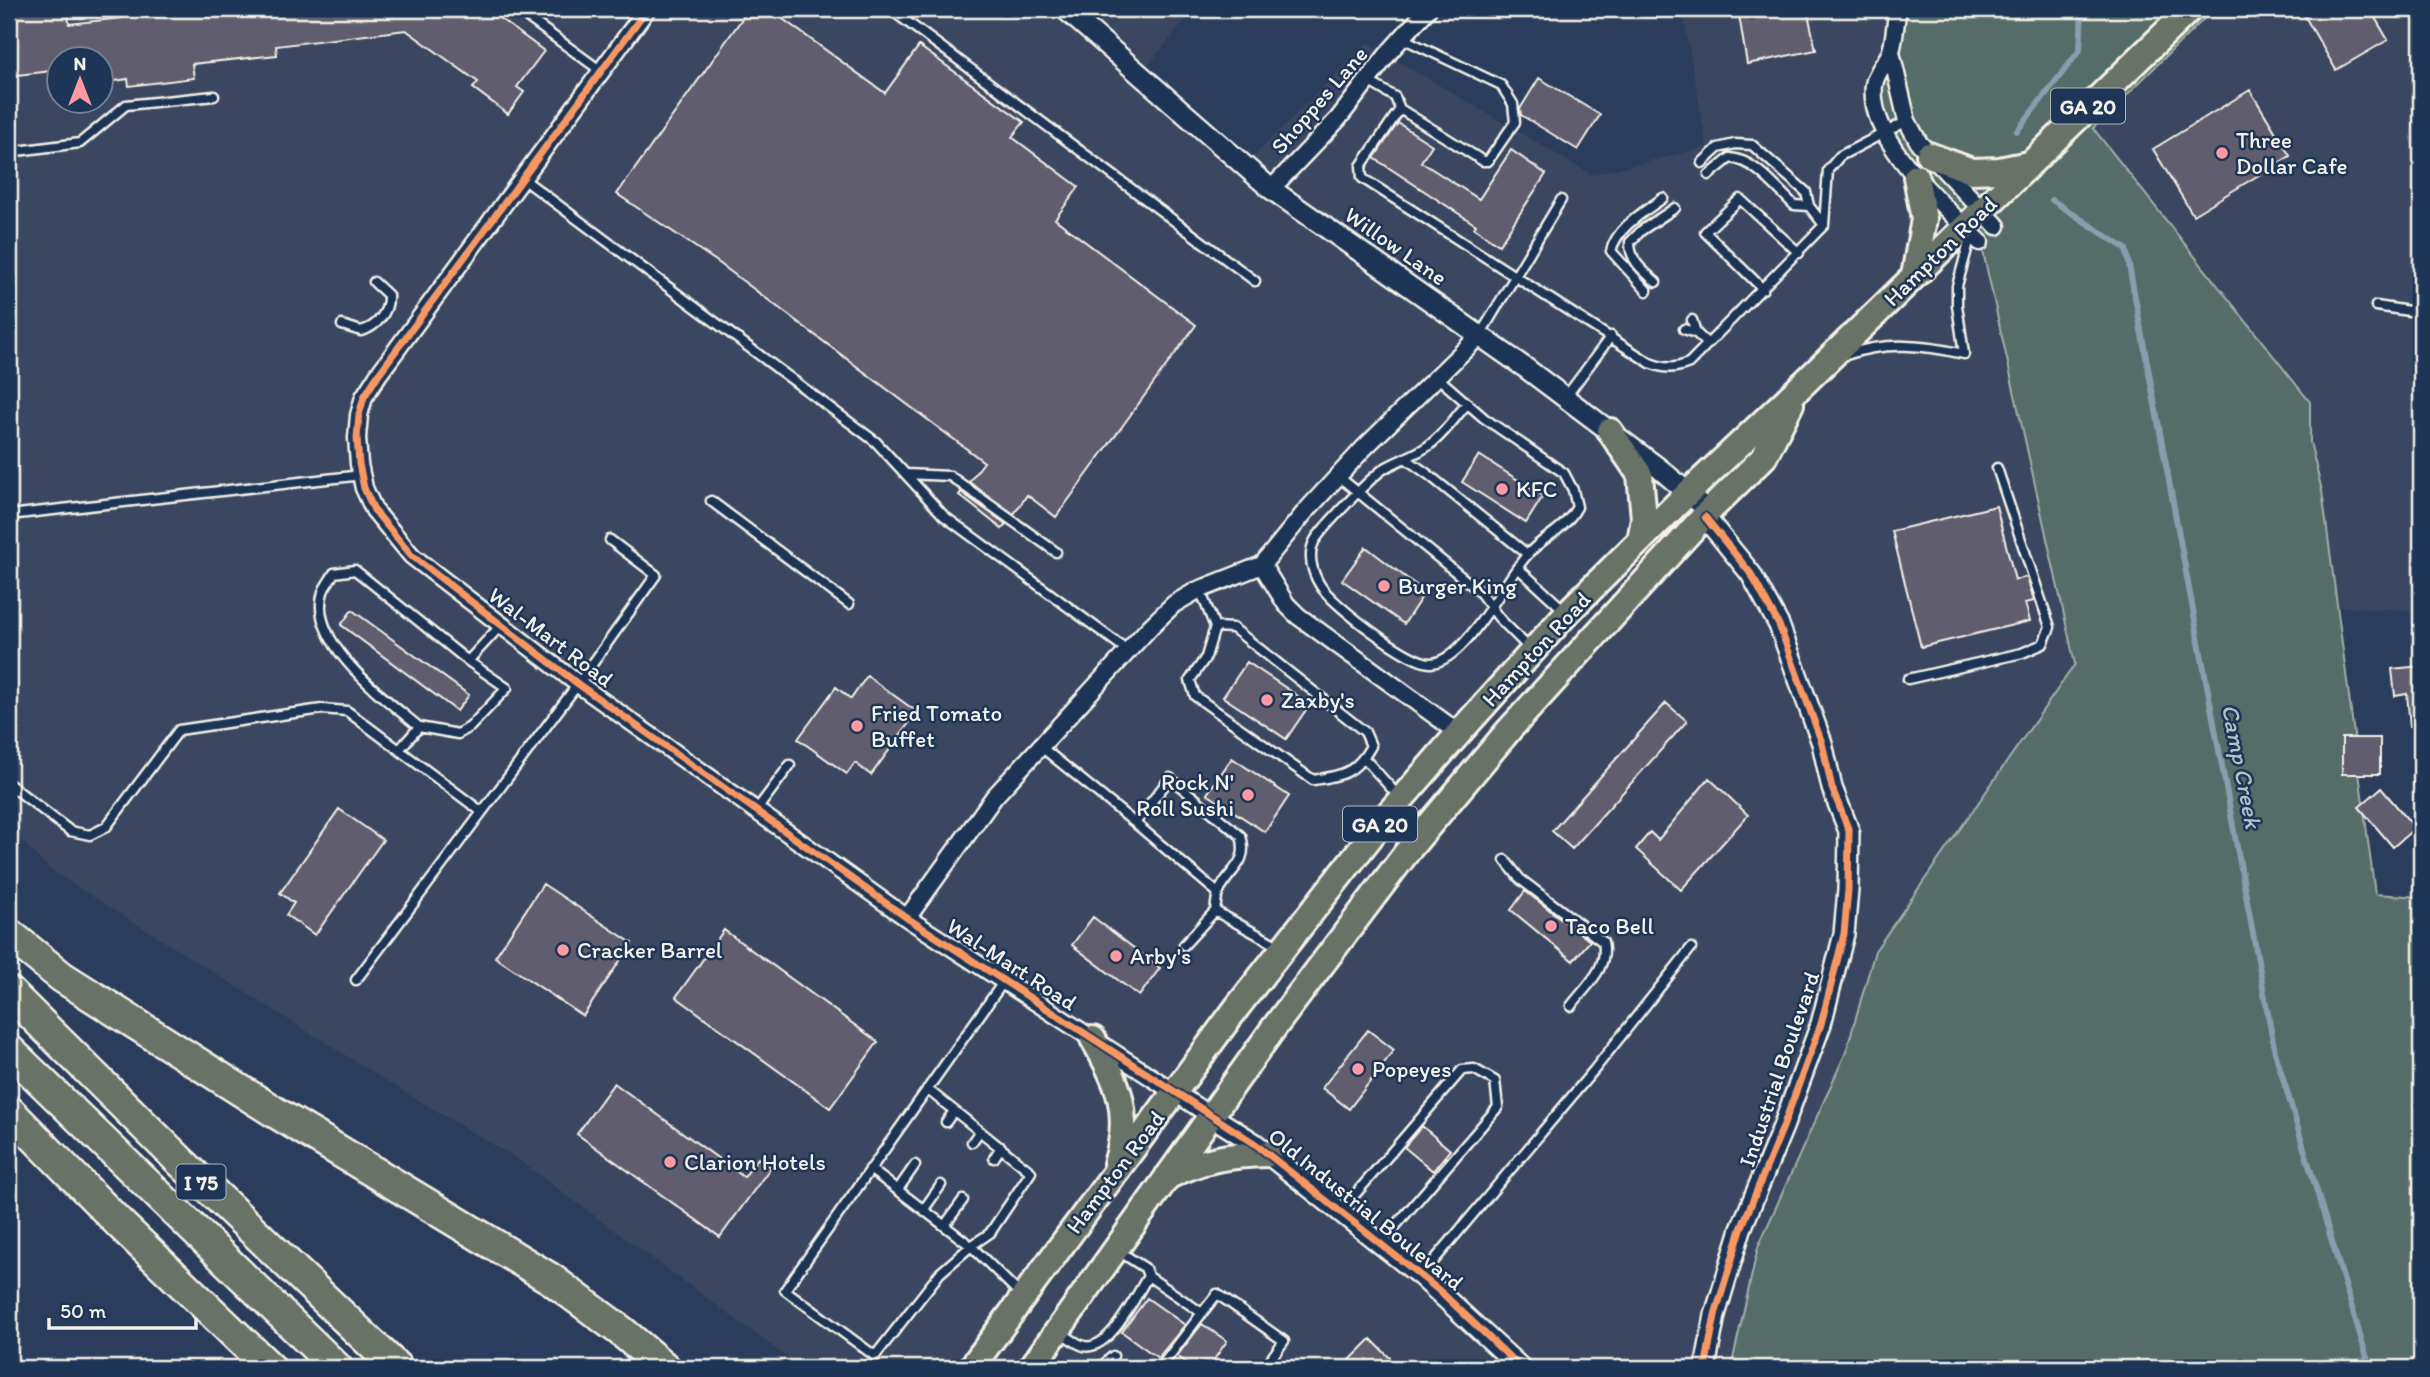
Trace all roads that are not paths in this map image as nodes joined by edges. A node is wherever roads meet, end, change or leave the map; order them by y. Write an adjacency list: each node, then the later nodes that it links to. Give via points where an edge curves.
1 (516, 9): 10 (lane)
2 (647, 9): 10 (street, Wal-Mart Road)
3 (890, 9): 33 (lane)
4 (1065, 9): 23 (street, Willow Lane)
5 (1428, 9): 8 (street, Shoppes Lane)
6 (1898, 9): 9 (street)
7 (2190, 9): 19 (main road, Hampton Road / GA 20)
8 (1402, 38): 11 (street, Shoppes Lane); 13 (lane, via 1501,85 1513,104 1515,122 1488,161 1483,161)
9 (1891, 52): 14 (street); 15 (street, via 1874,89)
10 (601, 71): 22 (street, Wal-Mart Road)
11 (1368, 80): 13 (lane, via 1395,97); 23 (street, Shoppes Lane, via 1338,119)
12 (214, 96): 16 (lane, via 126,105 80,143)
13 (1400, 108): 31 (lane, via 1360,166 1362,178)
14 (1908, 121): 15 (lane); 17 (street)
15 (1885, 131): 21 (street); 28 (lane, via 1840,156 1828,170)
16 (9, 152)
17 (1929, 155): 19 (main road, via 1972,171); 29 (street)
18 (1702, 163): 26 (lane, via 1718,148 1752,145 1806,192)
19 (2029, 163): 29 (main road, Hampton Road / GA 20)
20 (1709, 176): 26 (lane, via 1730,158 1741,159 1794,205)
21 (1916, 177): 29 (street); 32 (main road, via 1924,219)
22 (522, 178): 55 (lane, via 876,442); 56 (street, Wal-Mart Road, via 364,397 357,438)
23 (1271, 189): 44 (street, Willow Lane)
24 (1663, 198): 37 (lane, via 1620,231 1611,251)
25 (1561, 200): 31 (lane)
26 (1809, 206): 28 (lane)
27 (1675, 208): 35 (lane, via 1630,242 1634,262)
28 (1824, 225): 30 (lane)
29 (1979, 227): 32 (main road, Hampton Road / GA 20); 47 (lane, via 1957,286 1964,355 1913,344 1894,345 1853,352)
30 (1798, 253): 36 (lane); 36 (lane, via 1740,199 1704,232)
31 (1515, 276): 44 (lane); 45 (lane)
32 (1914, 276): 47 (main road, Hampton Road / GA 20)
33 (1255, 281)
34 (374, 282): 41 (lane, via 388,295 384,314 361,331)
35 (1656, 282)
36 (1763, 289): 46 (lane)
37 (1647, 291)
38 (2421, 303): 39 (lane, via 2409,311)
39 (2376, 306)
40 (1692, 320): 43 (lane)
41 (342, 325)
42 (1684, 329): 43 (lane)
43 (1696, 333): 46 (lane)
44 (1480, 335): 48 (street); 50 (street, Willow Lane)
45 (1611, 336): 46 (lane, via 1650,363 1666,368 1689,363); 50 (lane)
46 (1708, 344)
47 (1824, 364): 49 (main road, Hampton Road / GA 20)
48 (1437, 377): 51 (lane); 57 (street)
49 (1799, 388): 59 (main road, Hampton Road / GA 20); 61 (main road, Hampton Road / GA 20, via 1765,457)
50 (1565, 398): 52 (street, Willow Lane)
51 (1467, 404): 53 (lane, via 1429,445); 66 (lane, via 1564,473 1573,490 1577,507 1567,523)
52 (1610, 432): 59 (street, Willow Lane); 64 (main road, via 1640,475 1644,518)
53 (1405, 458): 58 (lane, via 1382,470); 66 (lane)
54 (1997, 468): 78 (lane, via 2050,627 2043,644)
55 (906, 474): 65 (lane, via 950,476); 75 (lane, via 944,516)
56 (362, 475): 62 (lane); 73 (street, Wal-Mart Road, via 374,510 412,556)
57 (1338, 476): 58 (lane); 67 (street)
58 (1358, 493): 71 (lane, via 1479,591); 71 (lane, via 1314,542 1310,565 1321,587 1357,621 1409,656 1430,663 1449,657)
59 (1688, 493): 61 (street, Willow Lane); 64 (main road, Hampton Road / GA 20)
60 (710, 501): 70 (lane)
61 (1707, 514): 109 (main road, Hampton Road / GA 20, via 1487,755 1410,848); 145 (street, Industrial Boulevard, via 1751,574 1779,625 1849,831 1844,934 1821,1024 1741,1229 1715,1315)
62 (9, 515)
63 (610, 540): 79 (lane, via 656,575)
64 (1640, 541): 72 (main road, Hampton Road / GA 20)
65 (1056, 552)
66 (1527, 554): 68 (lane)
67 (1262, 565): 69 (street); 81 (street, via 1298,616)
68 (1518, 568): 71 (lane); 72 (lane)
69 (1200, 590): 74 (lane); 75 (street, via 1174,604)
70 (849, 604)
71 (1492, 608): 76 (lane)
72 (1567, 613): 76 (main road, Hampton Road / GA 20)
73 (502, 624): 77 (lane); 79 (street, Wal-Mart Road)
74 (1214, 627): 84 (lane, via 1233,628 1365,732 1371,746); 84 (lane, via 1206,657 1190,680 1195,696 1312,780 1349,772)
75 (1127, 650): 82 (street)
76 (1532, 651): 81 (main road, Hampton Road / GA 20)
77 (468, 661): 80 (lane, via 507,688 458,734); 80 (lane, via 355,570 334,573 323,593 322,621 336,650)
78 (1908, 679)
79 (579, 684): 88 (lane); 89 (street, Wal-Mart Road)
80 (419, 727): 83 (lane)
81 (1459, 733): 87 (main road, Hampton Road / GA 20)
82 (1040, 746): 90 (lane); 94 (street, via 994,797)
83 (399, 750): 86 (lane, via 347,711 322,709 179,730 106,827 90,835 70,831); 88 (lane)
84 (1364, 758): 87 (lane)
85 (790, 765): 89 (lane)
86 (9, 784)
87 (1401, 799): 98 (main road, Hampton Road / GA 20)
88 (482, 812): 99 (lane)
89 (755, 812): 94 (street, Wal-Mart Road)
90 (1135, 823): 92 (lane); 92 (lane, via 1170,778 1241,836 1245,848 1240,862)
91 (1505, 860): 102 (lane, via 1520,879 1603,942 1606,955 1601,968)
92 (1218, 893): 93 (lane)
93 (1215, 911): 96 (lane); 98 (lane)
94 (907, 918): 100 (street, Wal-Mart Road)
95 (9, 934): 138 (highway, via 62,977 249,1097 551,1279)
96 (1184, 945)
97 (1691, 948): 130 (lane)
98 (1284, 950): 106 (main road, Hampton Road / GA 20)
99 (356, 979)
100 (1004, 981): 103 (street, Wal-Mart Road); 105 (lane)
101 (9, 992): 137 (highway, I 75)
102 (1571, 1006)
103 (1093, 1039): 106 (street, Wal-Mart Road); 118 (main road, via 1117,1088 1124,1119)
104 (9, 1050): 136 (highway)
105 (927, 1089): 108 (lane); 117 (lane)
106 (1174, 1092): 109 (street, Wal-Mart Road); 118 (main road, Hampton Road / GA 20)
107 (9, 1111): 135 (highway)
108 (954, 1111): 110 (lane); 111 (lane)
109 (1211, 1116): 114 (street, Old Industrial Boulevard); 119 (main road, Hampton Road / GA 20)
110 (946, 1122)
111 (980, 1131): 112 (lane); 113 (lane)
112 (972, 1142)
113 (1002, 1147): 115 (lane); 127 (lane, via 1031,1172 990,1233)
114 (1269, 1154): 119 (main road, via 1207,1160); 124 (street, Old Industrial Boulevard)
115 (994, 1158)
116 (915, 1165): 121 (lane)
117 (870, 1169): 121 (lane); 127 (lane, via 785,1290 875,1356 940,1273)
118 (1113, 1174): 131 (main road, Hampton Road / GA 20)
119 (1166, 1178): 128 (main road, Hampton Road / GA 20)
120 (941, 1185): 123 (lane)
121 (898, 1188): 123 (lane)
122 (963, 1200): 125 (lane)
123 (924, 1209): 125 (lane)
124 (1340, 1212): 126 (street, Old Industrial Boulevard); 126 (lane, via 1462,1070 1474,1069 1495,1081 1498,1107)
125 (945, 1226): 127 (lane)
126 (1380, 1244): 130 (street, Old Industrial Boulevard)
127 (971, 1246): 131 (lane)
128 (1115, 1249): 129 (lane, via 1144,1268); 133 (main road, Hampton Road / GA 20)
129 (1148, 1276): 132 (lane); 133 (lane, via 1110,1335 1097,1345 1084,1346)
130 (1421, 1276): 144 (street, Old Industrial Boulevard)
131 (1023, 1296): 139 (main road, Hampton Road / GA 20)
132 (1202, 1312): 142 (lane); 143 (lane, via 1217,1294 1284,1341)
133 (1057, 1330): 140 (main road, Hampton Road / GA 20)
134 (1113, 1356): 141 (lane)
135 (270, 1368)
136 (337, 1368)
137 (397, 1368)
138 (665, 1368)
139 (971, 1368)
140 (1031, 1368)
141 (1100, 1368)
142 (1160, 1368)
143 (1264, 1368)
144 (1521, 1368)
145 (1705, 1368)

